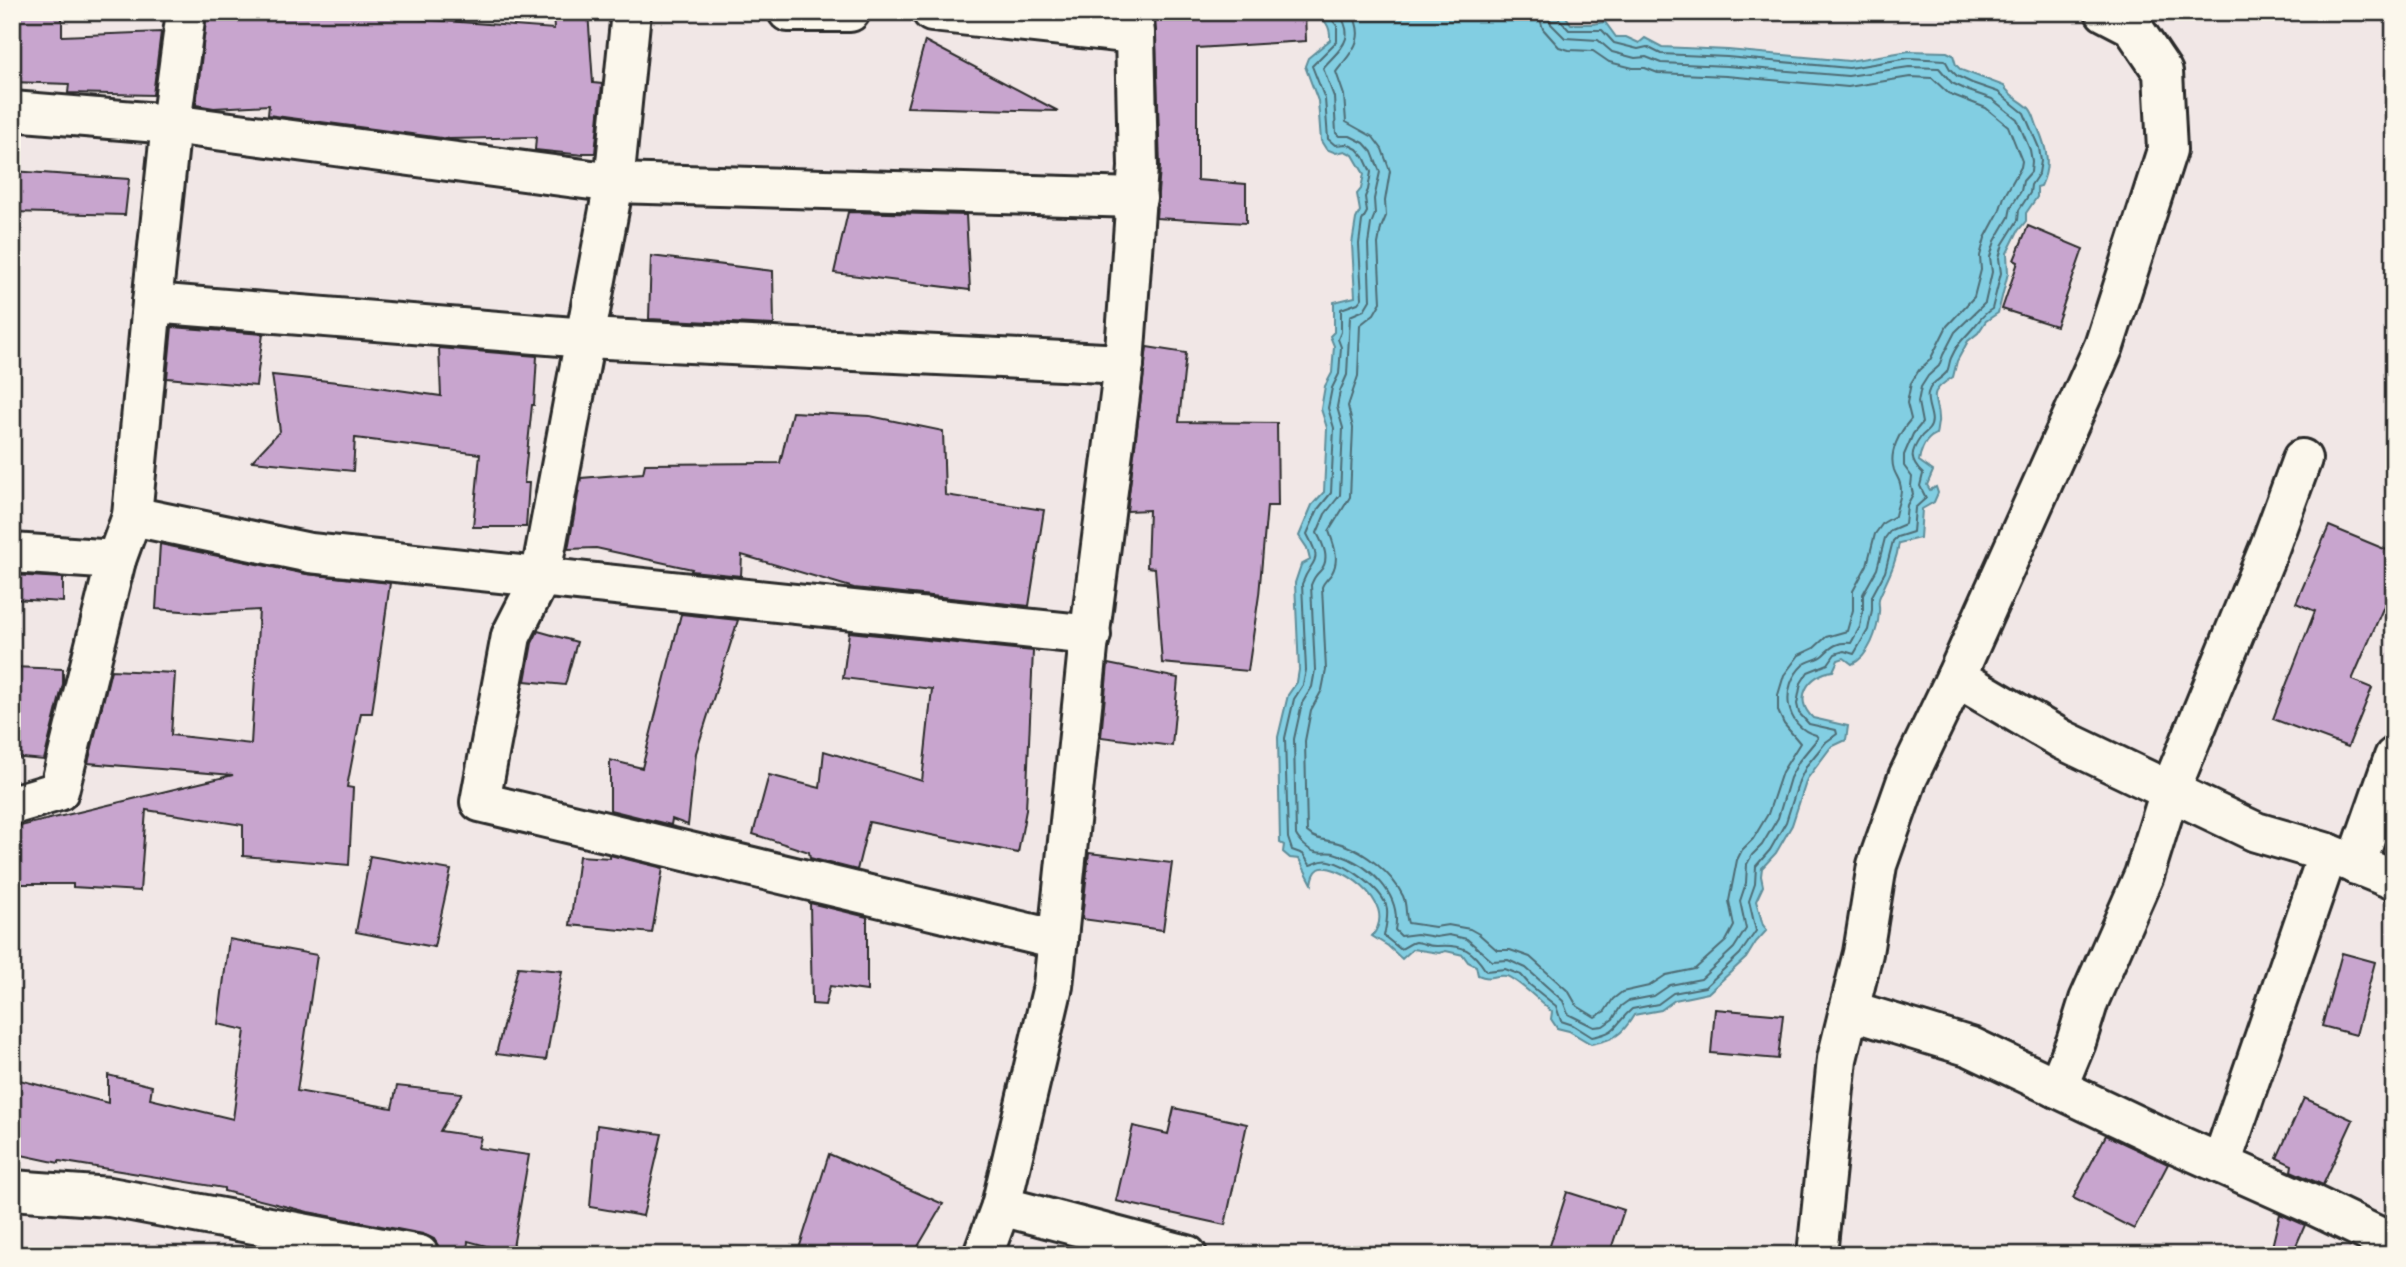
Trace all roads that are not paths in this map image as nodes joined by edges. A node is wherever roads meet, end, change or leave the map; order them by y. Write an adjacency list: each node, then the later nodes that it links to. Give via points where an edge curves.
1 (186, 12): 9 (street)
2 (631, 12): 10 (street)
3 (850, 12): 6 (street)
4 (932, 12): 7 (street)
5 (2105, 12): 21 (street, via 2132,26 2163,72 2167,150 2104,346)
6 (799, 13)
7 (1134, 23): 11 (street)
8 (12, 111): 9 (street)
9 (171, 124): 10 (street); 12 (street)
10 (614, 183): 11 (street); 13 (street)
11 (1137, 198): 14 (street)
12 (152, 303): 13 (street); 16 (street)
13 (586, 338): 14 (street); 19 (street)
14 (1124, 364): 20 (street)
15 (2302, 458): 23 (street)
16 (132, 516): 18 (street); 19 (street, via 310,553)
17 (12, 553): 18 (street)
18 (116, 560): 24 (street, via 59,791)
19 (540, 579): 20 (street); 27 (street, via 511,636 480,802)
20 (1091, 635): 27 (street)
21 (1956, 677): 23 (street, via 2063,740); 28 (street, via 1908,777 1877,866)
22 (2394, 757): 25 (street)
23 (2170, 791): 25 (street, via 2256,832); 29 (street, via 2144,874)
24 (12, 805)
25 (2342, 859): 26 (street); 30 (street)
26 (2394, 880)
27 (1058, 940): 32 (street, via 1053,986)
28 (1849, 1010): 29 (street, via 1971,1047); 37 (street, via 1837,1059)
29 (2057, 1088): 30 (street)
30 (2221, 1164): 33 (street)
31 (12, 1190): 34 (street, via 110,1197)
32 (1001, 1206): 35 (street); 36 (street)
33 (2394, 1244)
34 (419, 1255)
35 (983, 1255)
36 (1187, 1255)
37 (1817, 1255)

